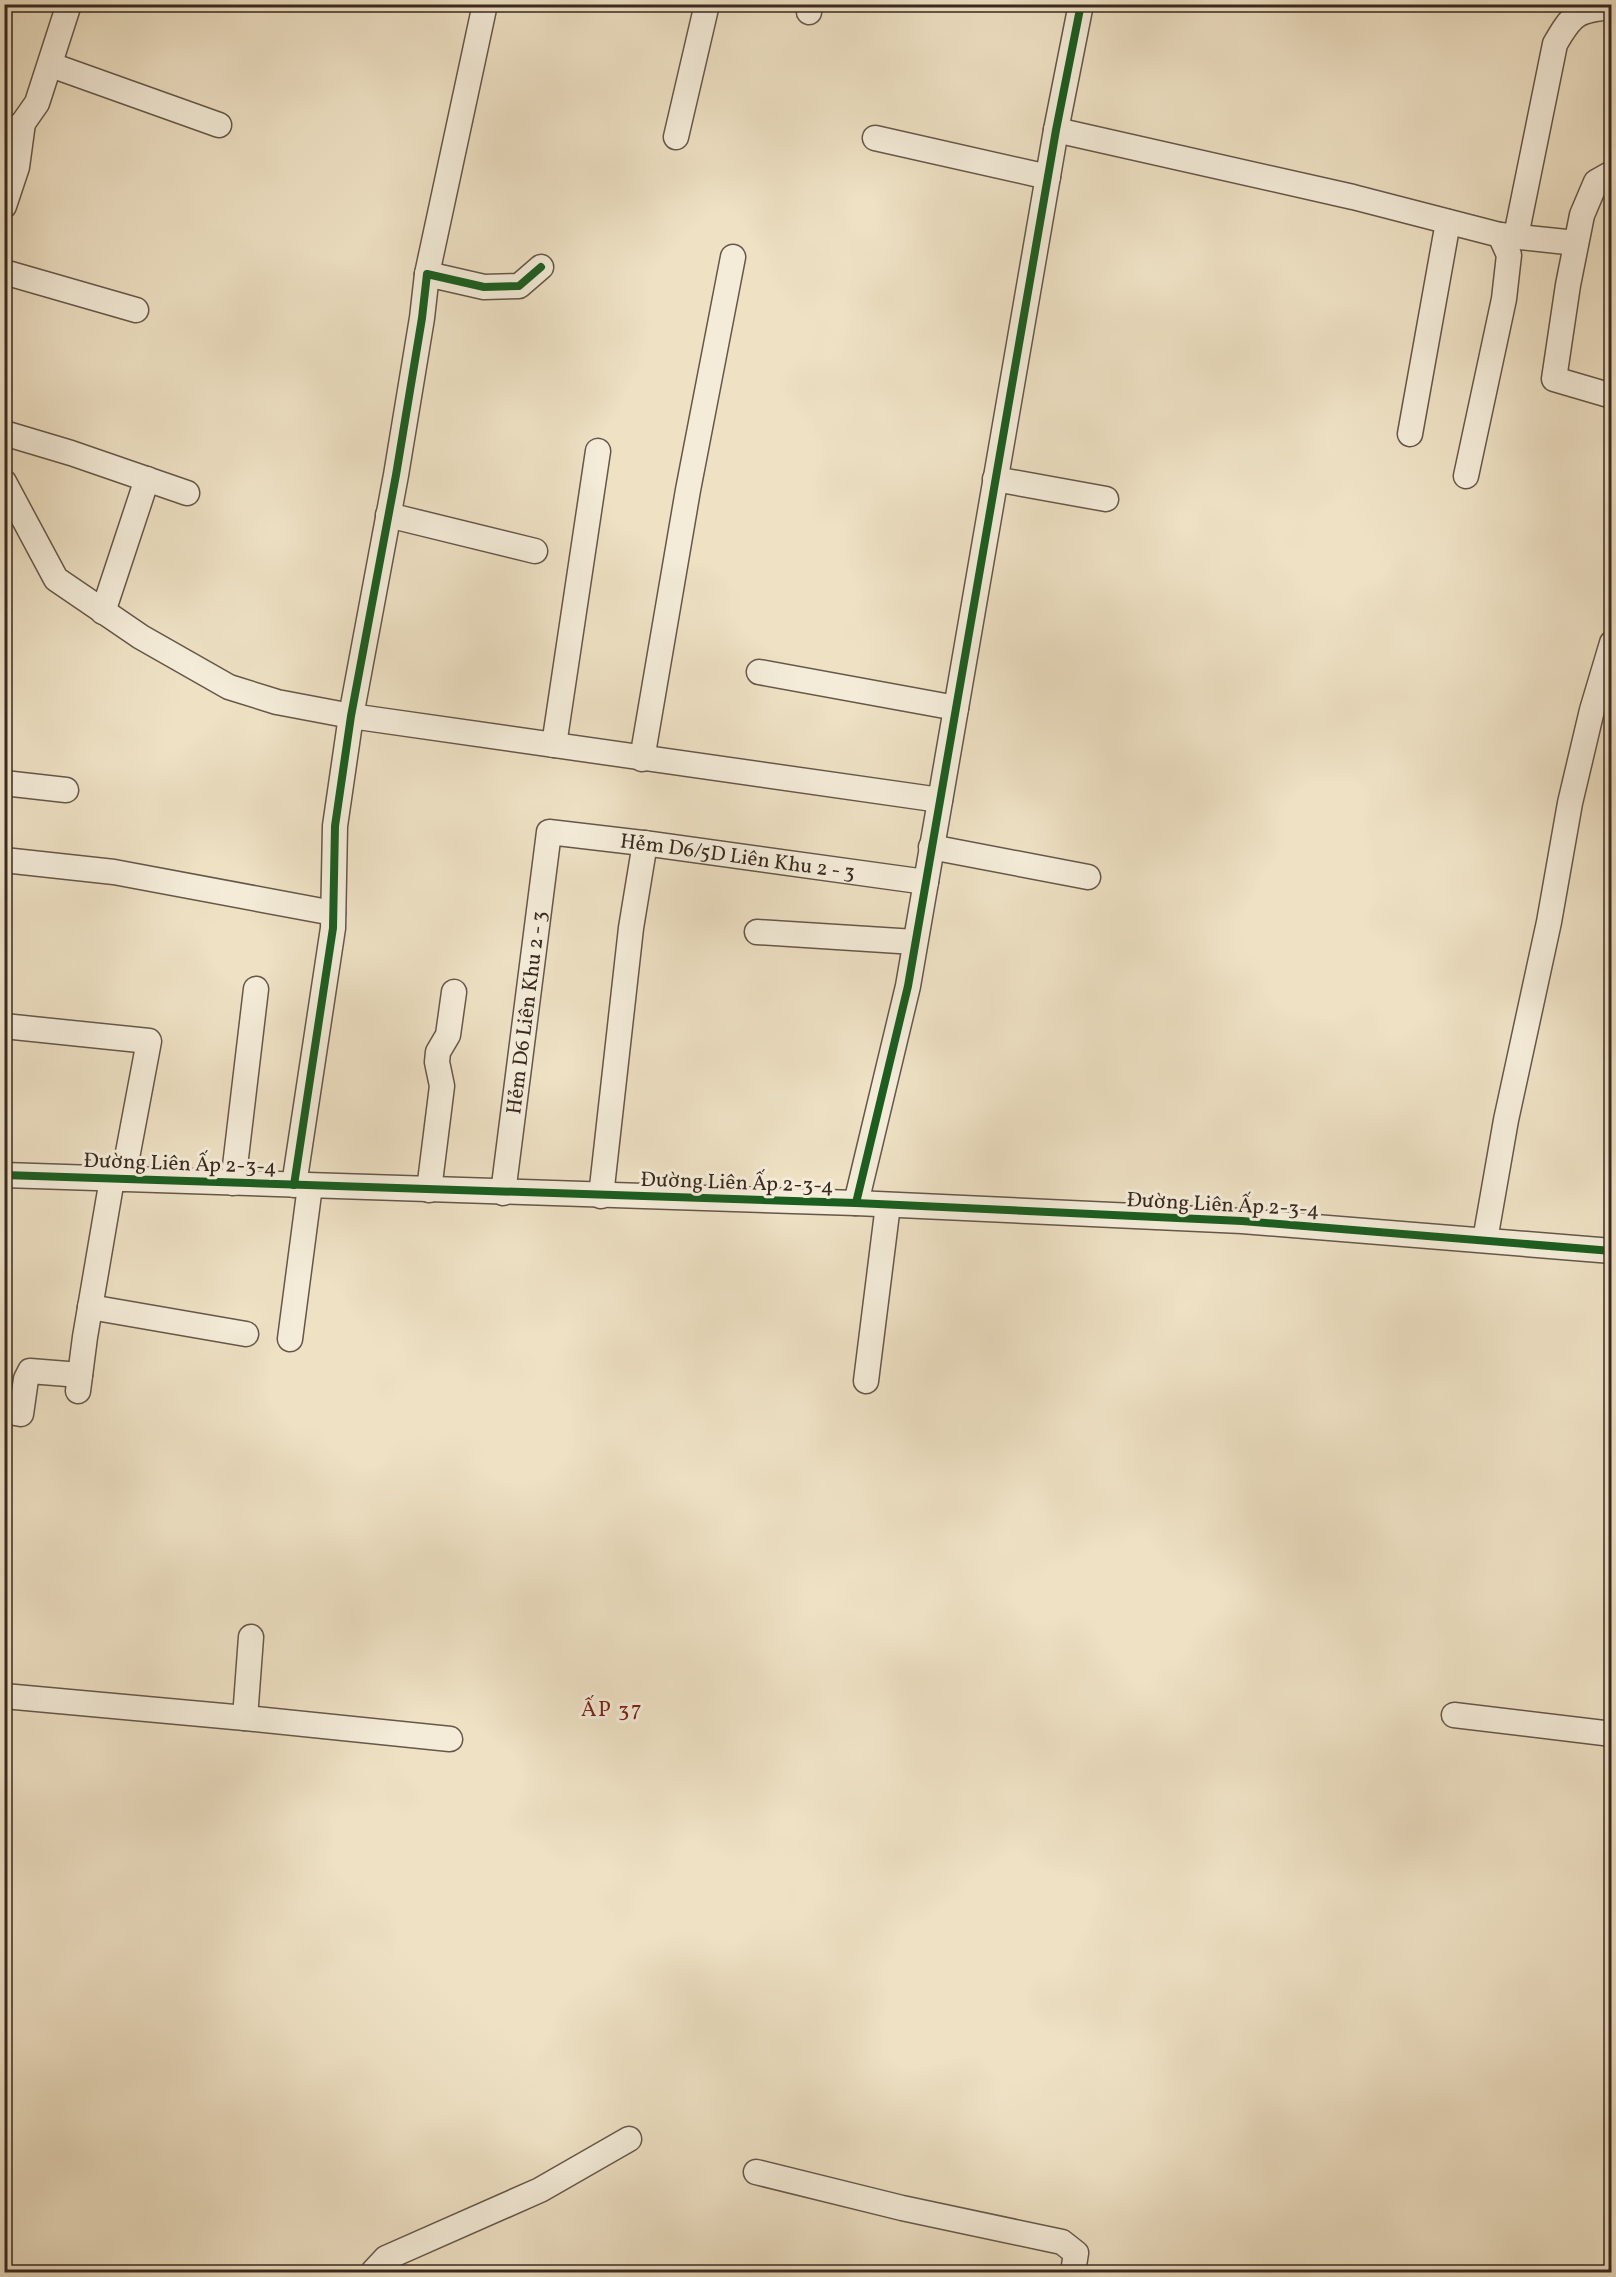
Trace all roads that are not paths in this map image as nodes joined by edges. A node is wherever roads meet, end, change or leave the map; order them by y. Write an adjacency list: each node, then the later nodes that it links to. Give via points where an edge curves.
1 (69, 4): 6 (street)
2 (485, 4): 22 (street)
3 (707, 4): 10 (street)
4 (1081, 4): 9 (street)
5 (1611, 7): 17 (street, via 1587,9 1567,22 1555,44)
6 (51, 65): 7 (street, via 37,103); 8 (street)
7 (23, 123): 12 (street); 15 (street, via 17,167)
8 (219, 125)
9 (1056, 130): 14 (street); 16 (street)
10 (676, 137)
11 (874, 138): 14 (street)
12 (4, 139)
13 (1611, 173): 18 (street, via 1596,182 1582,215)
14 (1048, 177): 30 (street)
15 (4, 206)
16 (1448, 222): 17 (street); 26 (street)
17 (1508, 235): 18 (street); 28 (street, via 1504,299)
18 (1576, 243): 24 (street, via 1554,379)
19 (733, 257): 43 (street)
20 (541, 267): 22 (street, via 519,286 484,287)
21 (4, 272): 23 (street)
22 (427, 274): 35 (street, via 423,318)
23 (136, 310)
24 (1611, 396)
25 (4, 433): 29 (street)
26 (1410, 434)
27 (598, 451): 42 (street)
28 (1466, 476)
29 (147, 479): 32 (street); 37 (street)
30 (995, 479): 33 (street); 40 (street)
31 (4, 482): 34 (street)
32 (187, 493)
33 (1106, 499)
34 (11, 507): 37 (street, via 56,579)
35 (388, 515): 36 (street); 41 (street)
36 (535, 551)
37 (103, 612): 41 (street, via 229,687 276,702)
38 (1611, 643): 68 (street, via 1570,803)
39 (759, 672): 40 (street)
40 (956, 708): 46 (street)
41 (351, 716): 42 (street); 53 (street, via 335,826)
42 (554, 745): 43 (street)
43 (642, 759): 46 (street)
44 (4, 783): 45 (street)
45 (66, 790)
46 (940, 800): 49 (street)
47 (549, 832): 48 (street, Hẻm D6/5D Liên Khu 2 - 3); 64 (street, Hẻm D6 Liên Khu 2 - 3)
48 (645, 843): 52 (street, Hẻm D6/5D Liên Khu 2 - 3); 65 (street, via 631,928)
49 (931, 847): 51 (street); 52 (street)
50 (4, 860): 53 (street, via 114,872)
51 (1088, 877)
52 (926, 882): 55 (street)
53 (333, 913): 62 (street)
54 (757, 932): 55 (street)
55 (915, 942): 66 (street)
56 (256, 989): 61 (street)
57 (454, 992): 63 (street, via 448,1035 438,1052 442,1086)
58 (4, 1026): 60 (street, via 149,1041)
59 (4, 1175): 60 (street, Đường Liên Ấp 2-3-4)
60 (117, 1179): 61 (street, Đường Liên Ấp 2-3-4); 70 (street)
61 (233, 1183): 62 (street, Đường Liên Ấp 2-3-4)
62 (302, 1185): 63 (street, Đường Liên Ấp 2-3-4); 72 (street)
63 (429, 1190): 64 (street, Đường Liên Ấp 2-3-4)
64 (502, 1193): 65 (street, Đường Liên Ấp 2-3-4)
65 (601, 1196): 66 (street, Đường Liên Ấp 2-3-4)
66 (856, 1203): 67 (street, Đường Liên Ấp 2-3-4)
67 (888, 1205): 68 (street, Đường Liên Ấp 2-3-4, via 1242,1221); 73 (street)
68 (1485, 1240): 69 (street, Đường Liên Ấp 2-3-4)
69 (1611, 1251)
70 (90, 1307): 71 (street); 74 (street, via 79,1383 30,1371 21,1413)
71 (246, 1334)
72 (290, 1339)
73 (866, 1381)
74 (4, 1411)
75 (251, 1637): 78 (street)
76 (4, 1696): 78 (street)
77 (1454, 1715): 79 (street)
78 (245, 1718): 80 (street)
79 (1611, 1734)
80 (450, 1739)
81 (629, 2139): 83 (street, via 540,2190 386,2258)
82 (756, 2172): 84 (street, via 1062,2242 1076,2253)
83 (373, 2272)
84 (1073, 2272)

